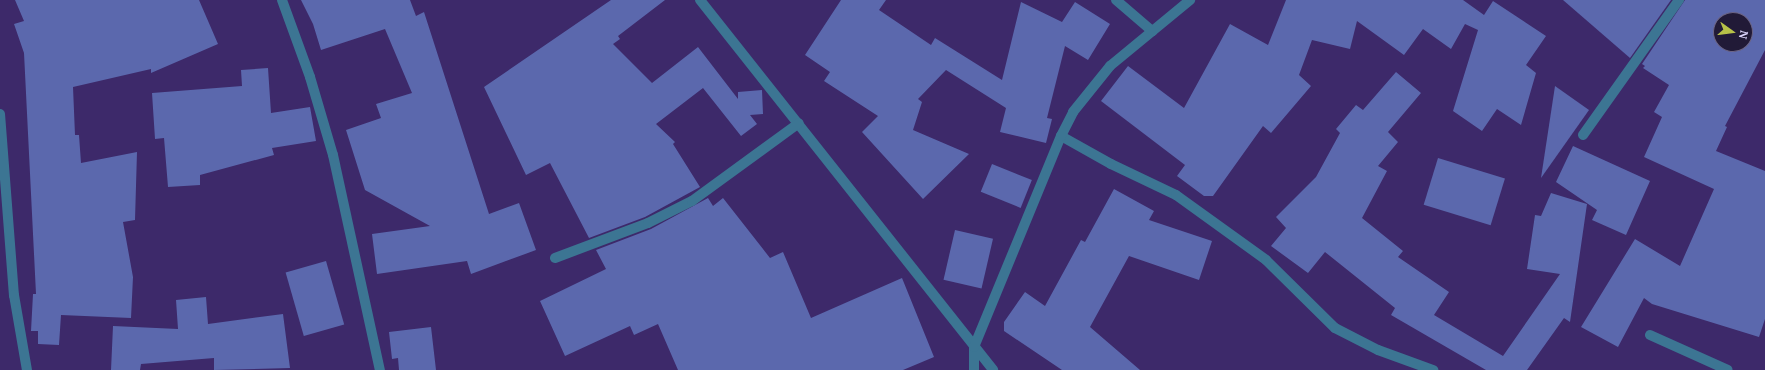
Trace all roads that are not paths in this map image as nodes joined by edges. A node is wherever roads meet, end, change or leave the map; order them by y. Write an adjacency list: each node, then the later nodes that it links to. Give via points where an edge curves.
1 (282, 0): 15 (street, via 310,77 333,155)
2 (700, 0): 8 (street)
3 (1116, 0): 6 (street)
4 (1190, 0): 6 (street)
5 (1679, 0): 9 (street)
6 (1152, 31): 10 (street, via 1110,66 1073,112)
7 (0, 114): 14 (street, via 14,295)
8 (799, 123): 11 (street, via 692,201 648,223); 13 (street)
9 (1582, 135)
10 (1061, 136): 13 (street); 18 (street, via 1111,164 1176,195 1266,260 1335,328 1378,350)
11 (555, 258)
12 (1650, 335): 19 (street)
13 (974, 347): 16 (street); 17 (street)
14 (27, 370)
15 (380, 370)
16 (974, 370)
17 (993, 370)
18 (1433, 370)
19 (1728, 370)

